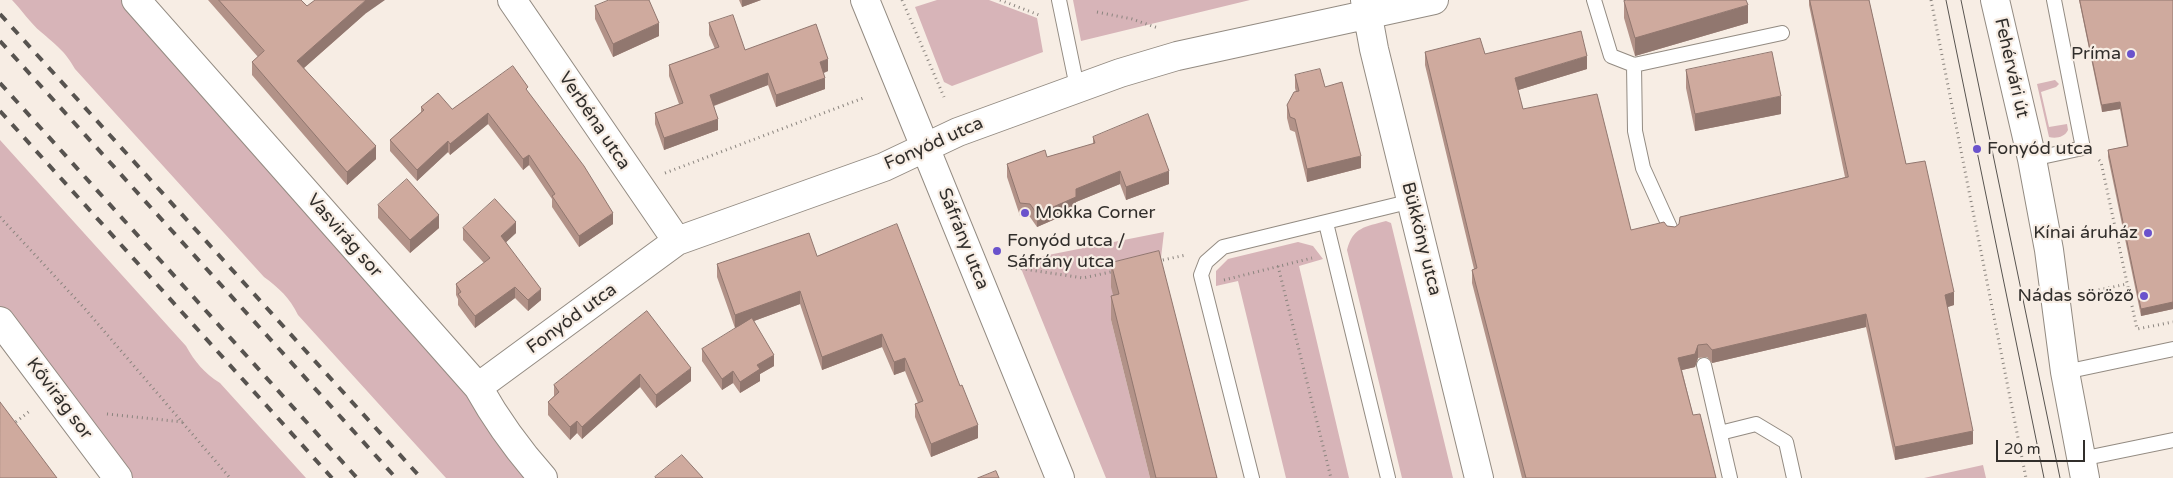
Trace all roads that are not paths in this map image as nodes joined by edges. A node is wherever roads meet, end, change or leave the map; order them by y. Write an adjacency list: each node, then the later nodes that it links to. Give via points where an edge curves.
1 (136, 0): 23 (street, Vasvirág sor)
2 (512, 0): 18 (street, Verbéna utca)
3 (866, 0): 13 (street, Sáfrány utca)
4 (1060, 0): 12 (lane)
5 (1434, 0): 9 (street, Fonyód utca)
6 (1594, 0): 11 (lane, via 1611,56)
7 (1995, 0): 14 (street, Fehérvári út)
8 (2054, 0): 14 (lane, via 2083,148)
9 (1366, 6): 12 (street, Fonyód utca, via 1177,56); 15 (street, Bükköny utca)
10 (1782, 33): 11 (lane)
11 (1634, 65): 17 (lane, via 1635,131 1643,168)
12 (1077, 87): 13 (street, Fonyód utca)
13 (926, 147): 18 (street, Fonyód utca, via 884,167); 29 (street, Sáfrány utca)
14 (2032, 159): 22 (street, Fehérvári út)
15 (1412, 201): 16 (lane); 32 (street, Bükköny utca)
16 (1326, 223): 30 (lane, via 1223,247 1206,262 1201,275); 31 (lane)
17 (1672, 232)
18 (677, 241): 23 (street, Fonyód utca)
19 (0, 321): 27 (street, Kővirág sor)
20 (2173, 349): 22 (lane)
21 (1704, 365): 24 (lane)
22 (2065, 372): 26 (street, Fehérvári út)
23 (478, 388): 28 (street, Vasvirág sor, via 517,449)
24 (1720, 433): 33 (lane); 34 (lane, via 1756,424 1786,442)
25 (2173, 440): 26 (lane, Fehérvári út)
26 (2083, 468)
27 (118, 478)
28 (543, 478)
29 (1060, 478)
30 (1252, 478)
31 (1388, 478)
32 (1479, 478)
33 (1730, 478)
34 (1794, 478)

